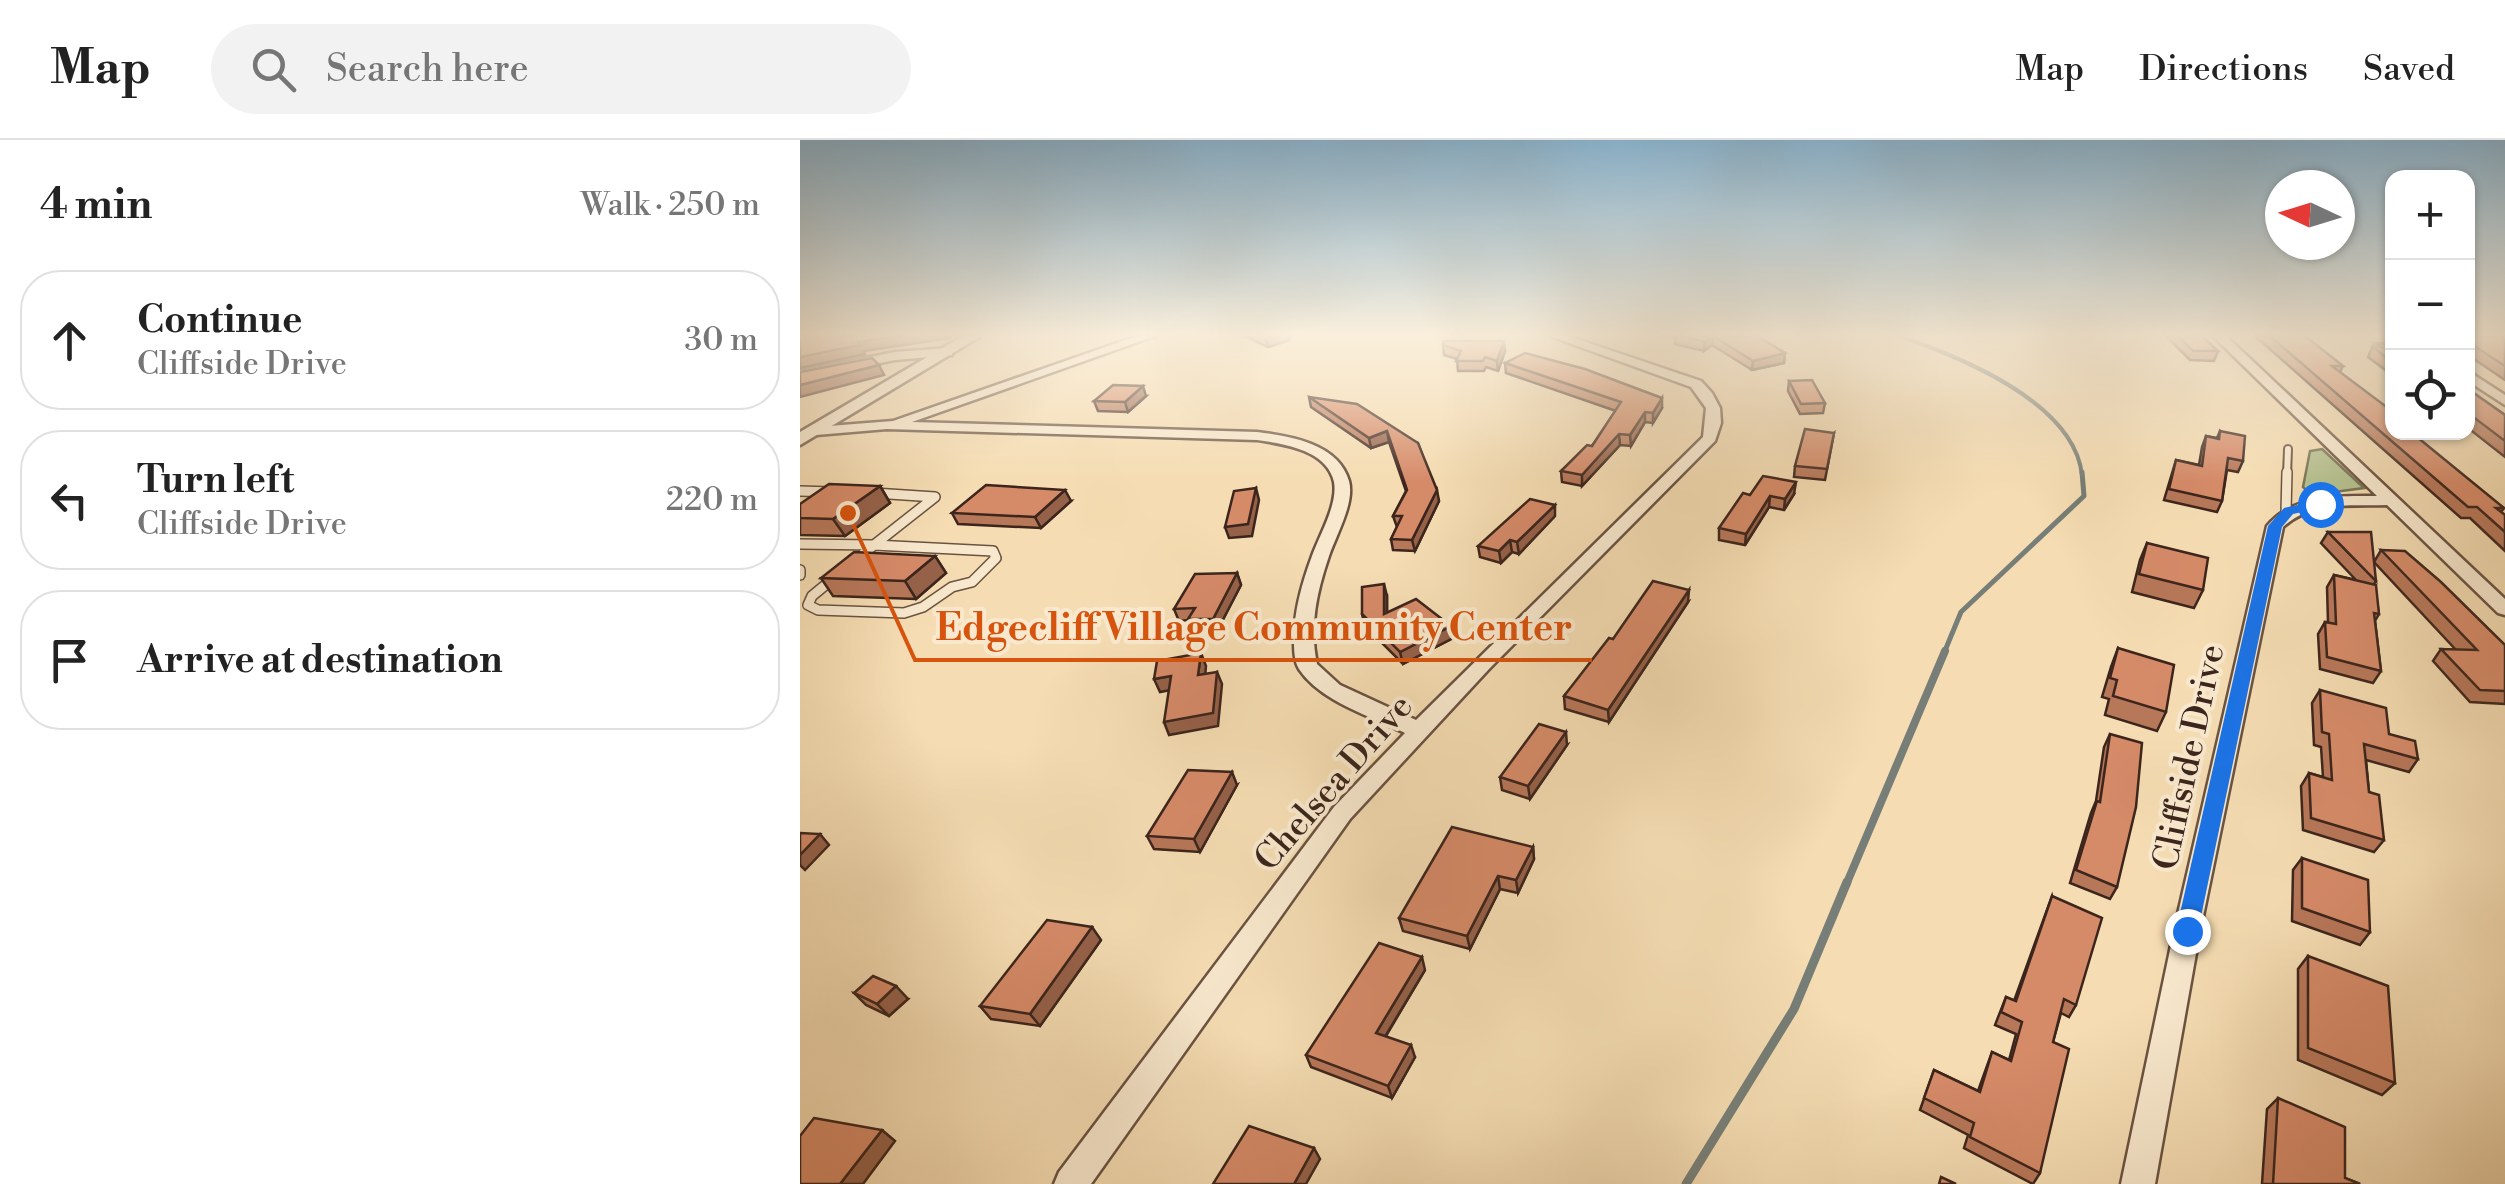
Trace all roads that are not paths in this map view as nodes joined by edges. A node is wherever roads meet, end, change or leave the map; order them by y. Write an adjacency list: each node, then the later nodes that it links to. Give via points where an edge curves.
1 (893, 385): 8 (street)
2 (1006, 385): 7 (street)
3 (1697, 385): 21 (street, Chelsea Drive, via 1711,398 1713,430 1700,450)
4 (2270, 385): 15 (street)
5 (2482, 385): 6 (street)
6 (2505, 401)
7 (887, 425): 8 (street); 21 (street, via 1257,436 1317,452 1342,481 1313,580 1304,628 1307,666 1333,690)
8 (816, 431): 9 (street)
9 (800, 440)
10 (2288, 450): 17 (lane)
11 (800, 491): 12 (lane)
12 (820, 492): 13 (lane); 16 (lane)
13 (839, 492)
14 (858, 492): 19 (lane, via 936,498)
15 (2391, 500): 17 (street); 20 (street)
16 (800, 505)
17 (2286, 512): 23 (street, Cliffside Drive, via 2275,526 2251,624)
18 (800, 544): 19 (lane)
19 (874, 546): 19 (lane, via 808,605 904,613 972,582 996,558 993,551)
20 (2505, 609)
21 (1418, 730): 22 (street, Chelsea Drive, via 1275,899)
22 (1071, 1184)
23 (2138, 1184)

